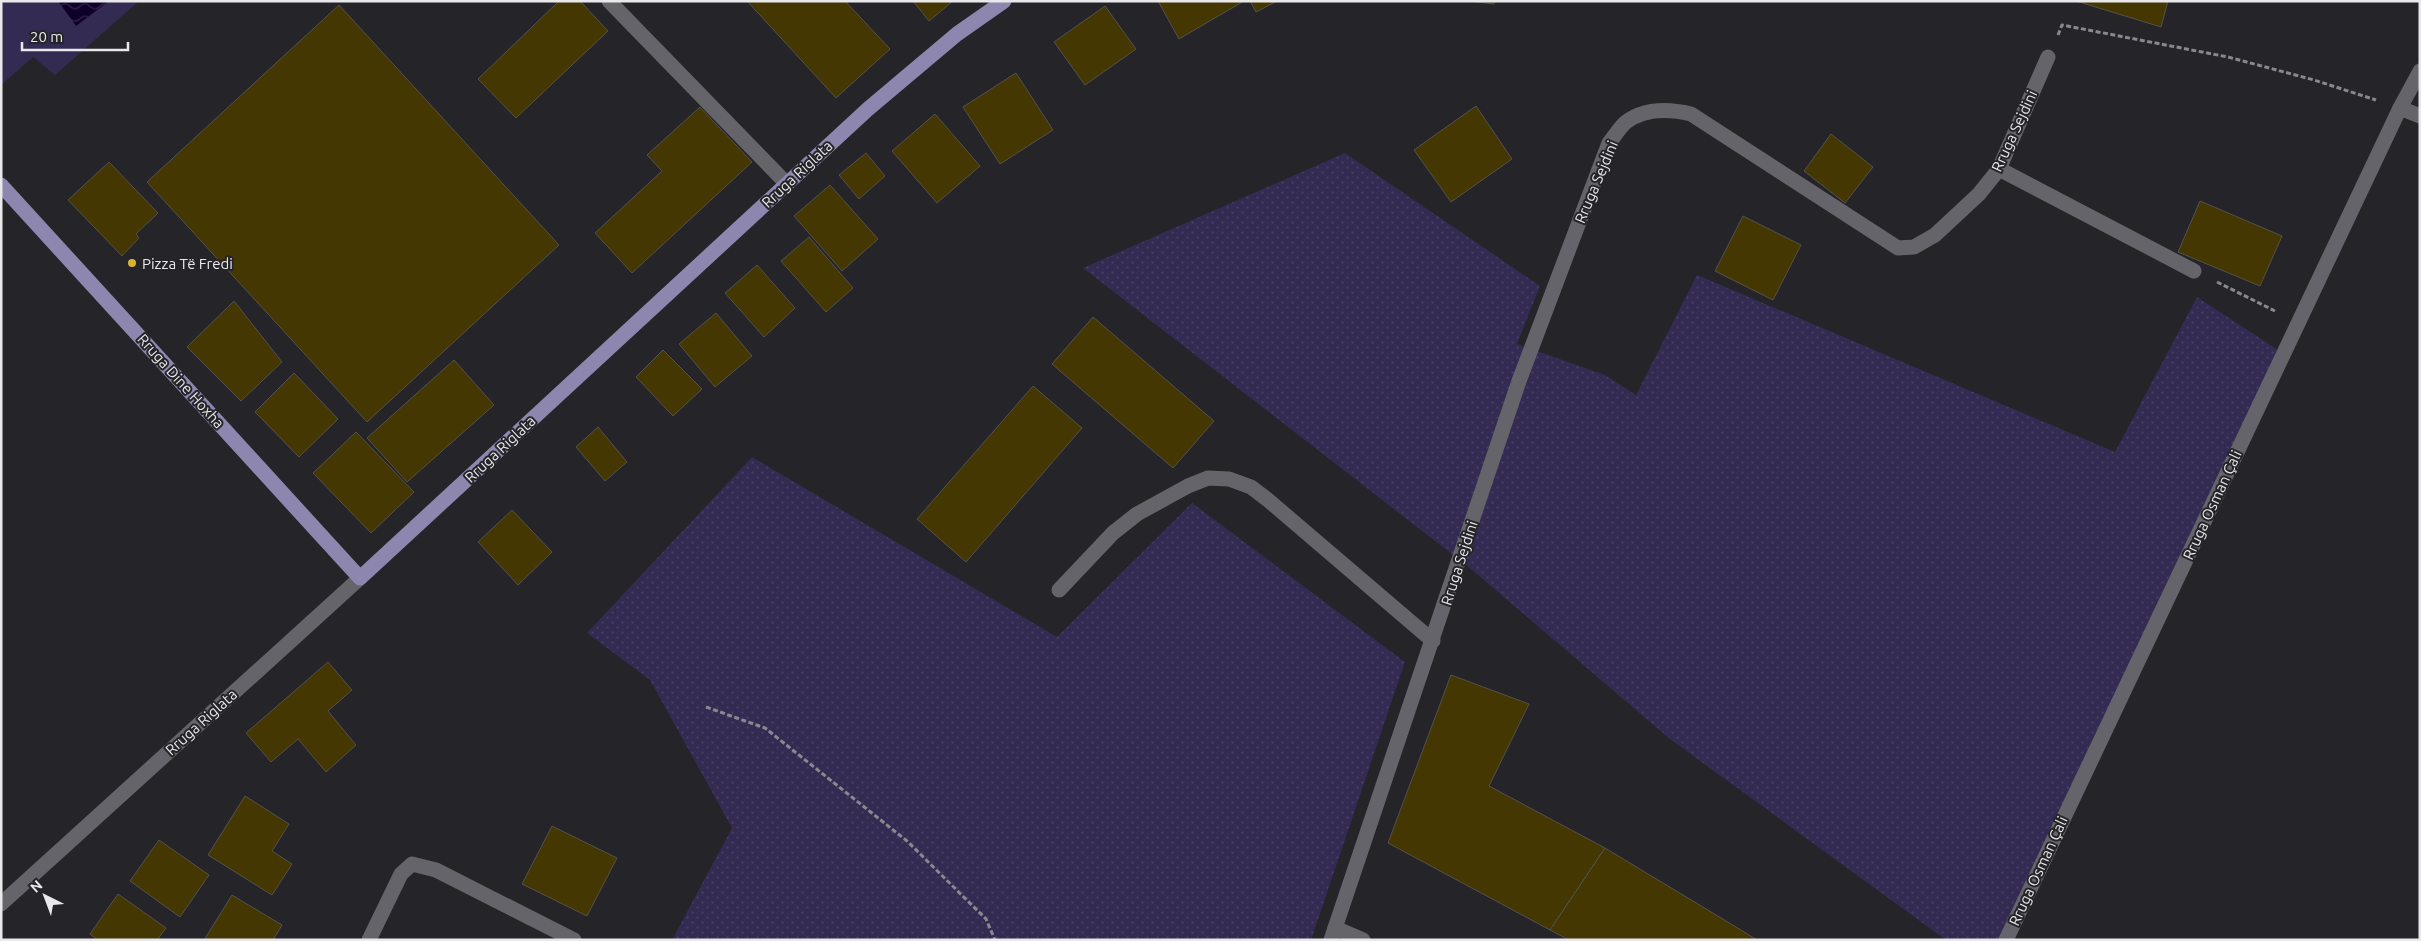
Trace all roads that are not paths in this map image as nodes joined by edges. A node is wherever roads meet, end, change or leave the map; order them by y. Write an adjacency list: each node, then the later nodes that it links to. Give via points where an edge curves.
1 (608, 1): 8 (street)
2 (1004, 1): 8 (main road, Rruga Riglata, via 957,34 868,109)
3 (2048, 57): 7 (street, Rruga Sejdini)
4 (2420, 71): 5 (street, Rruga Osman Çali)
5 (2400, 108): 6 (street); 19 (street, Rruga Osman Çali)
6 (2420, 116)
7 (1998, 170): 10 (street); 13 (street, Rruga Sejdini, via 1979,194 1935,235 1914,247 1898,248 1691,114 1670,109 1646,113 1626,122 1608,144 1519,381)
8 (787, 184): 11 (main road, Rruga Riglata)
9 (1, 185): 11 (main road, Rruga Dine Hoxha)
10 (2194, 271)
11 (360, 578): 14 (street, Rruga Riglata)
12 (1059, 590): 13 (street, via 1113,533 1137,514 1208,478 1229,479 1251,487 1268,500)
13 (1433, 641): 15 (street, Rruga Sejdini)
14 (1, 904)
15 (1333, 934): 18 (street)
16 (369, 940): 17 (street, via 401,874 412,864 436,870)
17 (574, 940)
18 (1363, 940)
19 (2006, 940)

